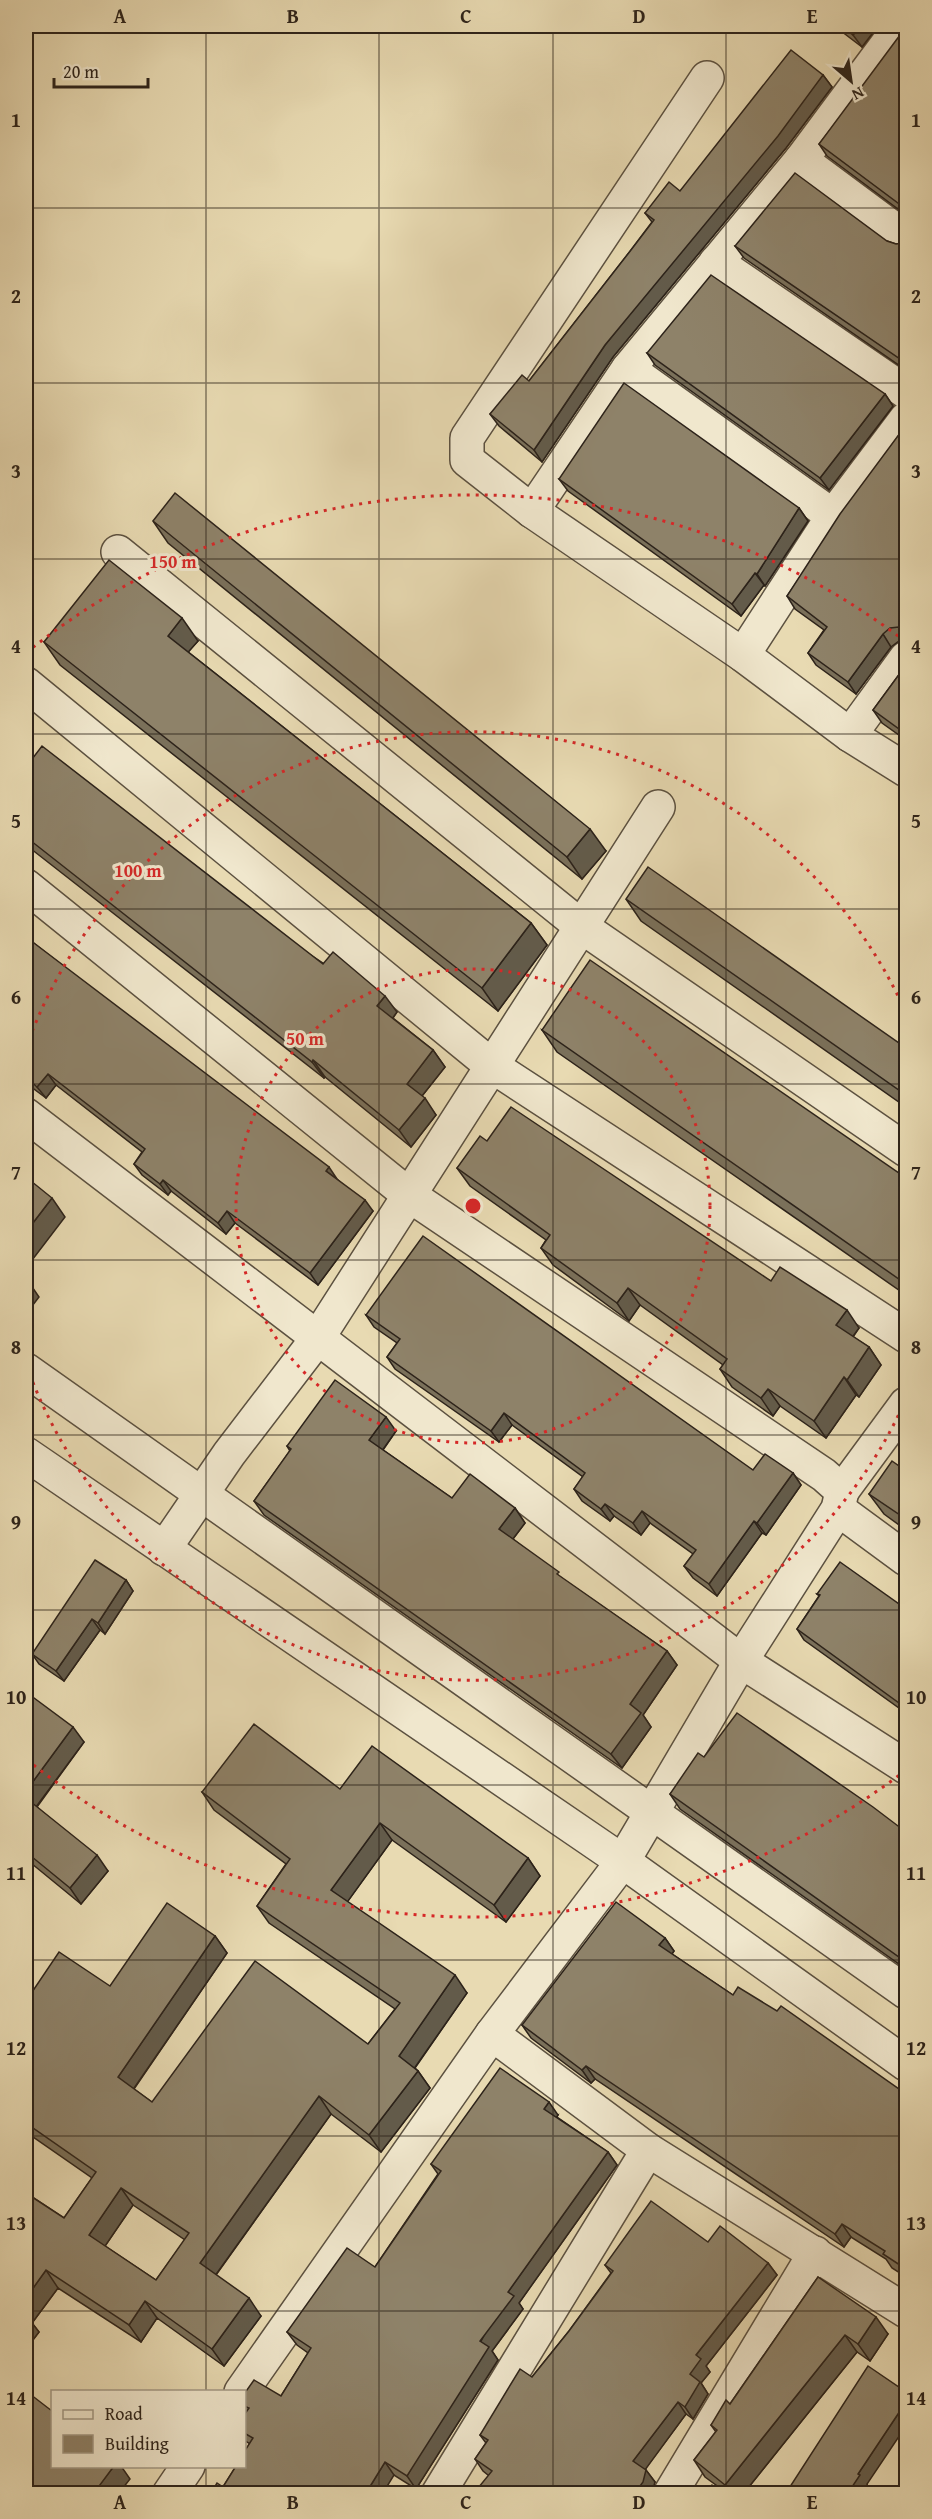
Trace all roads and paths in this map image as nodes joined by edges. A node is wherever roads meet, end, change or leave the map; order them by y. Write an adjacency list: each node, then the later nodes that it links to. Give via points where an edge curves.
1 (905, 26): 3 (street, via 897,31)
2 (707, 78): 9 (street, via 467,438 467,460)
3 (801, 160): 4 (street); 5 (street)
4 (906, 238)
5 (716, 262): 6 (street); 7 (street)
6 (628, 369): 9 (street); 10 (street)
7 (906, 392)
8 (906, 419): 10 (street)
9 (532, 511): 12 (street)
10 (833, 516): 12 (street)
11 (118, 552): 19 (street)
12 (744, 655): 15 (street)
13 (906, 658): 15 (street)
14 (26, 684): 20 (street)
15 (850, 735): 16 (street)
16 (906, 770)
17 (658, 807): 19 (street)
18 (26, 886): 23 (street)
19 (582, 927): 20 (street); 22 (street)
20 (492, 1066): 23 (street); 24 (street)
21 (26, 1114): 25 (street)
22 (906, 1150)
23 (409, 1195): 25 (street); 30 (street, via 824,1475)
24 (906, 1336)
25 (317, 1339): 29 (street); 33 (street)
26 (26, 1370): 29 (street)
27 (906, 1404): 30 (street)
28 (26, 1454): 31 (street)
29 (201, 1496): 31 (street); 35 (street)
30 (840, 1500): 32 (street); 33 (street)
31 (164, 1549): 36 (street)
32 (906, 1559)
33 (741, 1661): 34 (street); 35 (street)
34 (906, 1767)
35 (651, 1812): 36 (street); 37 (street)
36 (623, 1861): 38 (street); 39 (street)
37 (906, 1992)
38 (492, 2034): 40 (street); 43 (street)
39 (906, 2064)
40 (648, 2150): 41 (street); 46 (street)
41 (814, 2253): 42 (street); 47 (street)
42 (906, 2311)
43 (242, 2390)
44 (187, 2468): 45 (street)
45 (169, 2493)
46 (438, 2493)
47 (670, 2493)

